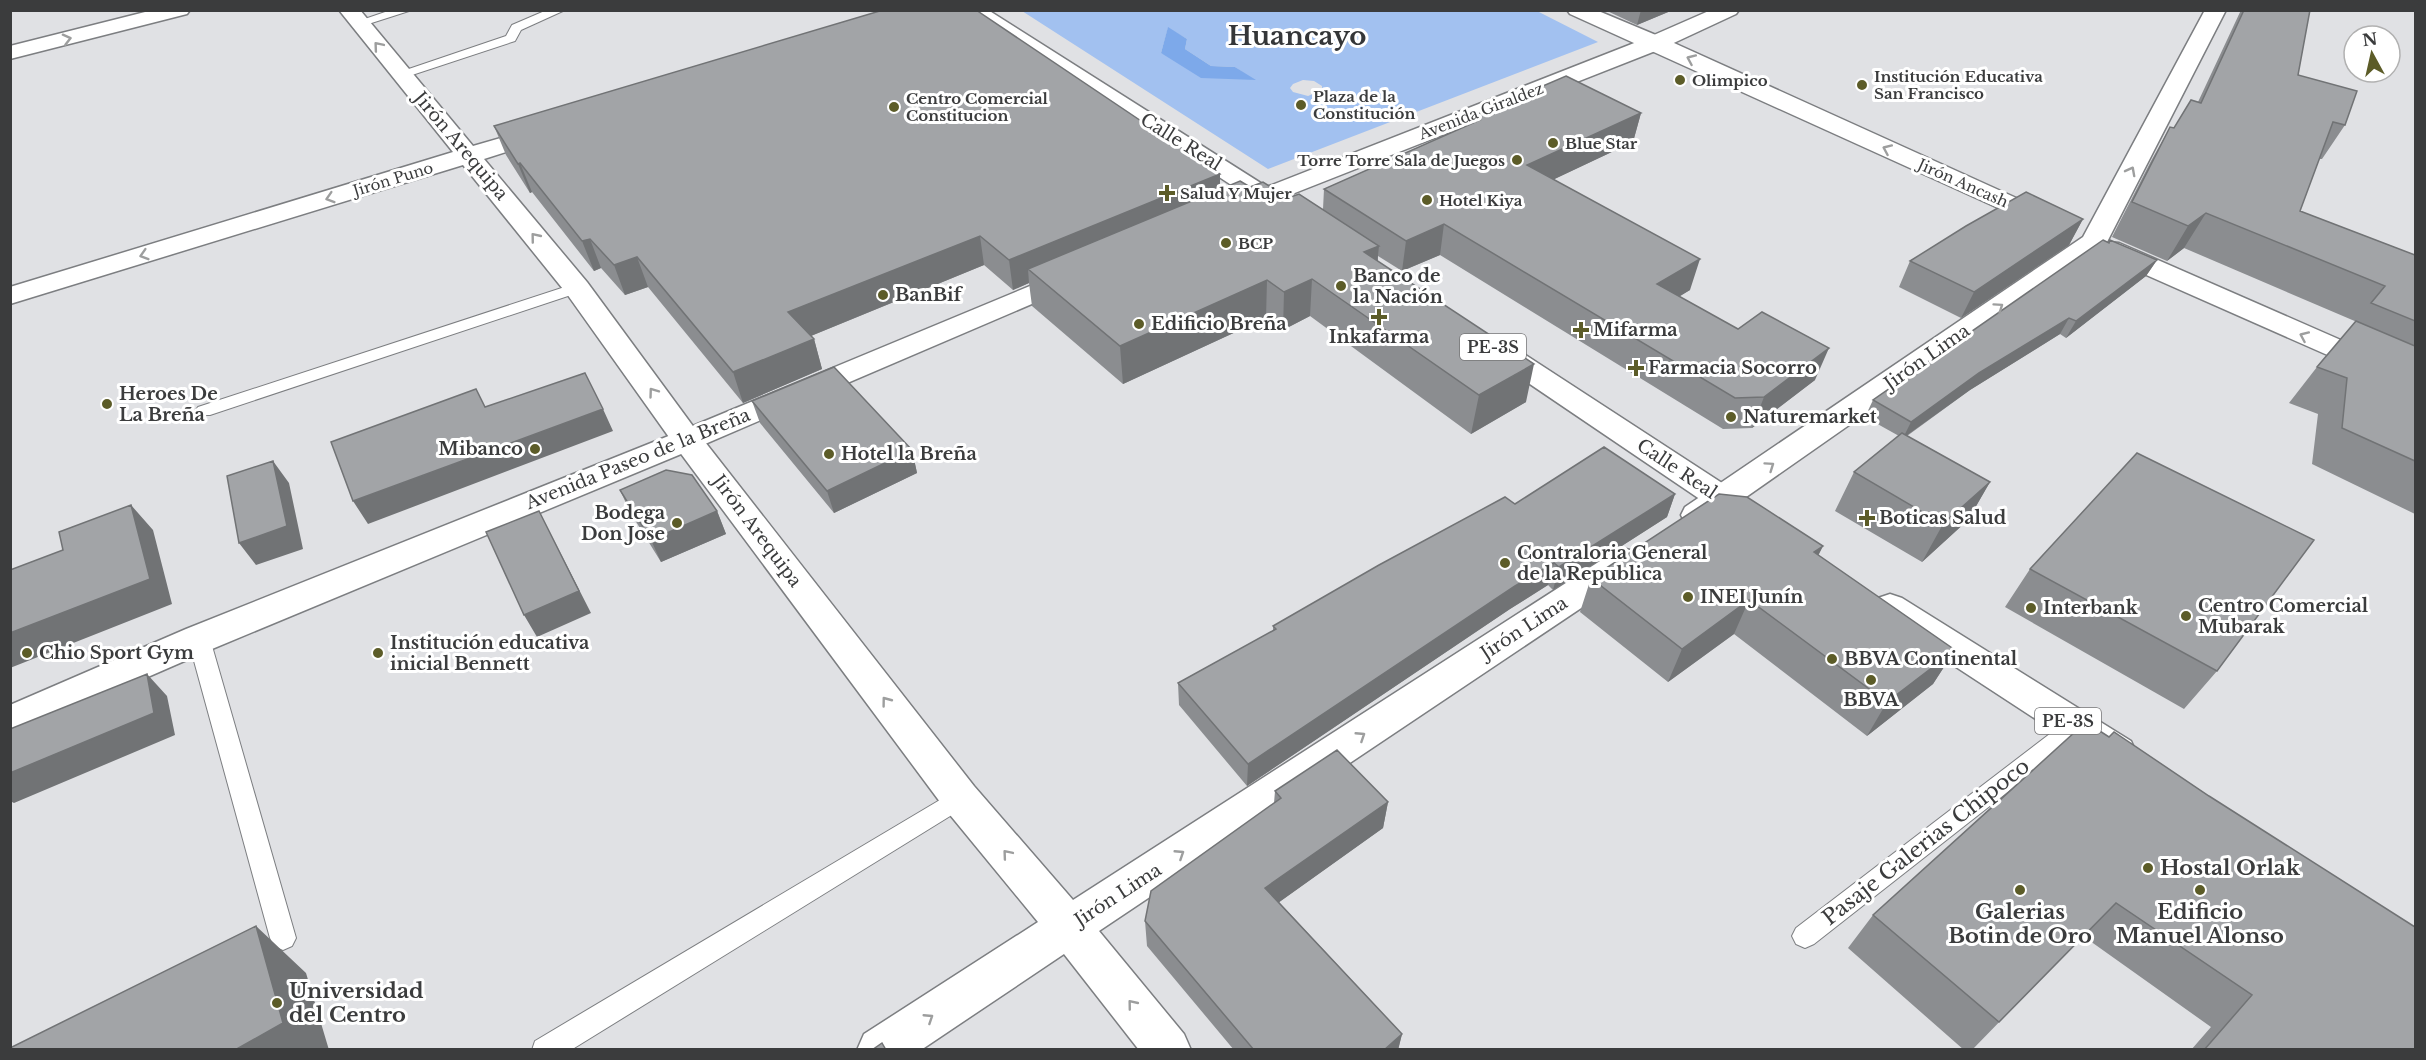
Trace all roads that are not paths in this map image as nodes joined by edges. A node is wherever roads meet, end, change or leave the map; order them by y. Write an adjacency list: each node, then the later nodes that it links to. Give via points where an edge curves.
1 (180, 10): 10 (main road, one-way to 1)
2 (406, 10): 8 (lane)
3 (559, 10): 11 (lane, via 516,28 511,38)
4 (974, 10): 14 (main road, Calle Real)
5 (1577, 10): 9 (main road, Jirón Ancash)
6 (1729, 10): 9 (main road, Avenida Giraldez)
7 (2216, 10): 17 (main road, Jirón Lima, one-way to 7)
8 (354, 17): 11 (main road, Jirón Arequipa, one-way to 8)
9 (1655, 43): 14 (main road, Avenida Giraldez); 17 (main road, Jirón Ancash, one-way to 9)
10 (10, 53)
11 (401, 74): 13 (main road, Jirón Arequipa)
12 (571, 124): 13 (main road, Jirón Puno)
13 (468, 156): 19 (main road, Jirón Arequipa, one-way to 13); 20 (main road, Jirón Puno, one-way to 20)
14 (1265, 195): 15 (main road); 16 (main road, Calle Real)
15 (1210, 218)
16 (1314, 228)
17 (2094, 242): 22 (main road, Jirón Ancash, one-way to 17); 25 (main road, Jirón Lima, one-way to 17)
18 (1090, 269): 24 (main road, Avenida Paseo de la Breña)
19 (577, 288): 23 (lane); 24 (main road, Jirón Arequipa, one-way to 19)
20 (10, 296)
21 (1473, 334): 25 (main road, Calle Real / PE-3S)
22 (2415, 385)
23 (204, 411)
24 (687, 440): 28 (main road, Avenida Paseo de la Breña); 32 (main road, Jirón Arequipa, one-way to 24)
25 (1722, 499): 26 (main road, Calle Real / PE-3S); 33 (main road, Jirón Lima, one-way to 25)
26 (1781, 537)
27 (1859, 587): 30 (main road, PE-3S)
28 (199, 639): 29 (main road, Avenida Paseo de la Breña); 35 (lane)
29 (10, 722)
30 (2076, 726): 31 (main road, PE-3S); 34 (lane, Pasaje Galerias Chipoco)
31 (2146, 770)
32 (960, 798): 33 (main road, Jirón Arequipa, one-way to 32); 36 (lane)
33 (1070, 927): 37 (main road, Jirón Lima, one-way to 33); 38 (main road, Jirón Arequipa, one-way to 33)
34 (1805, 936)
35 (283, 938)
36 (545, 1050)
37 (879, 1050)
38 (1168, 1050)

